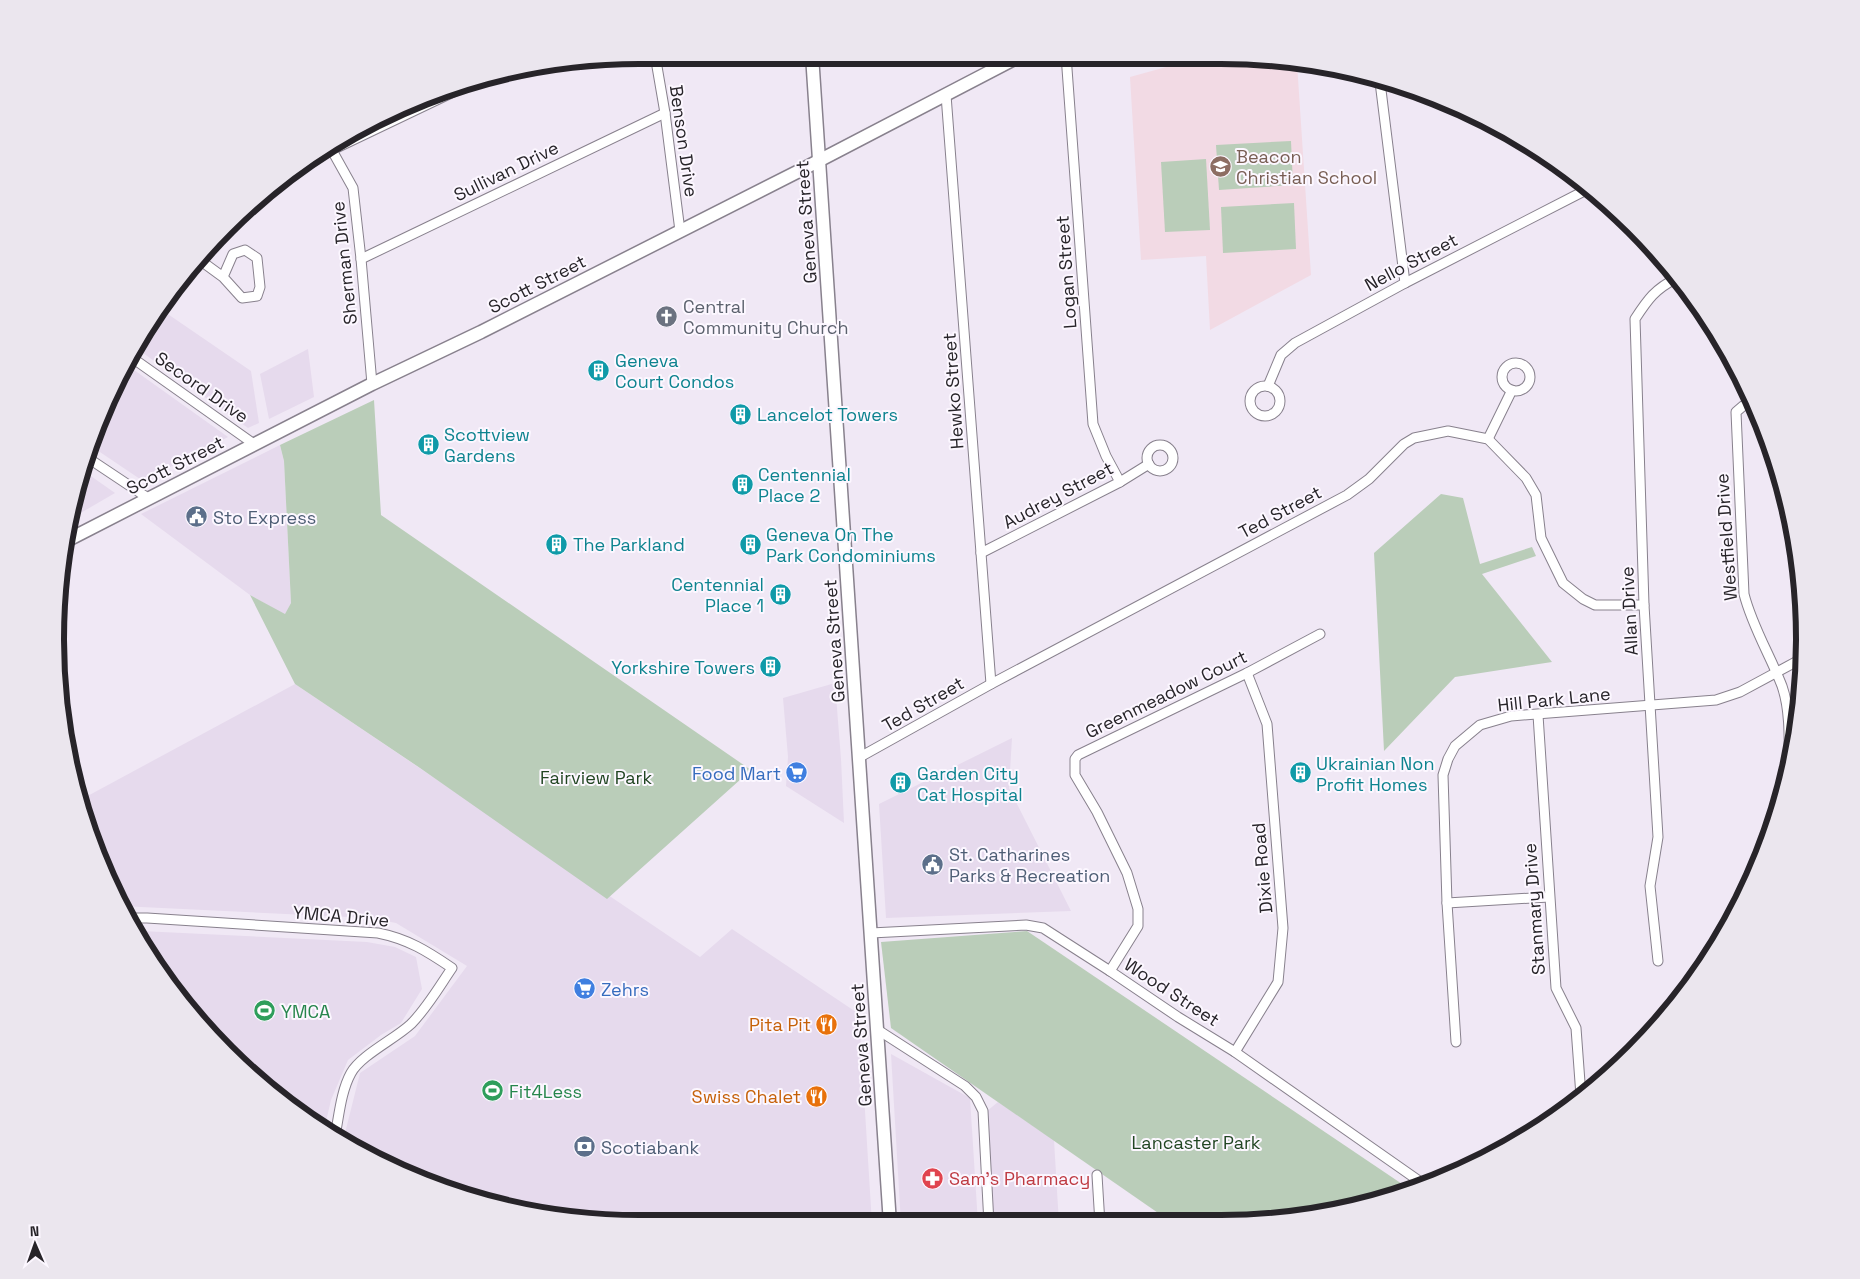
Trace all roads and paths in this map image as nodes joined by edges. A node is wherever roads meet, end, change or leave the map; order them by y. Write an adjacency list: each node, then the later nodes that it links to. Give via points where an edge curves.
1 (657, 64): 7 (street, Benson Drive)
2 (813, 64): 9 (main road, Geneva Street)
3 (1005, 64): 6 (main road, Scott Street)
4 (1067, 64): 26 (street, Logan Street, via 1093,424)
5 (1381, 86): 16 (street)
6 (946, 95): 9 (main road, Scott Street); 29 (street, Hewko Street)
7 (665, 113): 11 (street, Benson Drive); 12 (street, Sullivan Drive)
8 (334, 153): 12 (street, Sherman Drive, via 353,188)
9 (820, 160): 11 (main road, Scott Street); 39 (main road, Geneva Street)
10 (1582, 192): 16 (street, Nello Street)
11 (680, 231): 18 (main road, Scott Street)
12 (361, 259): 18 (street, Sherman Drive)
13 (204, 263): 14 (street)
14 (223, 277): 14 (street, via 233,254 245,250 257,258 260,287 257,296 242,298)
15 (1670, 281): 30 (street, Allan Drive, via 1650,296 1635,319)
16 (1405, 283): 19 (street, Nello Street, via 1295,343 1282,355)
17 (136, 361): 23 (street, Secord Drive)
18 (372, 384): 23 (main road, Scott Street)
19 (1268, 386)
20 (1512, 390): 22 (street)
21 (1746, 405): 34 (street, Westfield Drive, via 1736,412 1744,594)
22 (1488, 439): 30 (street, via 1526,478 1536,495 1541,538 1563,583 1595,605); 35 (street, Ted Street, via 1448,431 1414,438 1369,480 1347,495)
23 (254, 444): 27 (main road, Scott Street)
24 (92, 461): 27 (street)
25 (1149, 464): 26 (street, Audrey Street)
26 (1120, 482): 29 (street, Audrey Street)
27 (148, 498): 28 (main road, Scott Street)
28 (73, 537)
29 (981, 553): 35 (street, Hewko Street)
30 (1644, 605): 36 (street, Allan Drive)
31 (1320, 634): 33 (street, Greenmeadow Court)
32 (1795, 662): 34 (street, Hill Park Lane)
33 (1247, 673): 45 (street, Greenmeadow Court, via 1075,759 1075,775 1127,873 1138,909 1138,926); 48 (street, Dixie Road, via 1267,724 1283,928 1278,982)
34 (1776, 673): 36 (street, Hill Park Lane, via 1740,692 1716,700); 38 (street, via 1786,704)
35 (991, 684): 39 (street, Ted Street)
36 (1650, 705): 37 (street, Hill Park Lane); 44 (street, Allan Drive, via 1658,837 1650,886)
37 (1538, 715): 40 (street, Stanmary Drive); 41 (street, Hill Park Lane, via 1511,716 1480,725 1455,746 1448,759 1443,775)
38 (1788, 734)
39 (860, 757): 43 (main road, Geneva Street)
40 (1550, 897): 41 (street); 49 (street, Stanmary Drive, via 1556,988 1576,1028)
41 (1447, 904): 47 (street, Hill Park Lane)
42 (136, 918): 50 (street, YMCA Drive, via 397,936 452,968 418,1017 352,1071)
43 (871, 933): 45 (street, Wood Street, via 1026,925 1044,928); 46 (main road, Geneva Street)
44 (1658, 961)
45 (1110, 970): 48 (street, Wood Street)
46 (878, 1030): 53 (main road, Geneva Street); 54 (street, via 965,1086 976,1097 983,1111)
47 (1456, 1042)
48 (1235, 1052): 52 (street, Wood Street)
49 (1580, 1088)
50 (336, 1128)
51 (1097, 1175): 55 (street)
52 (1418, 1180)
53 (889, 1215)
54 (989, 1215)
55 (1099, 1215)

